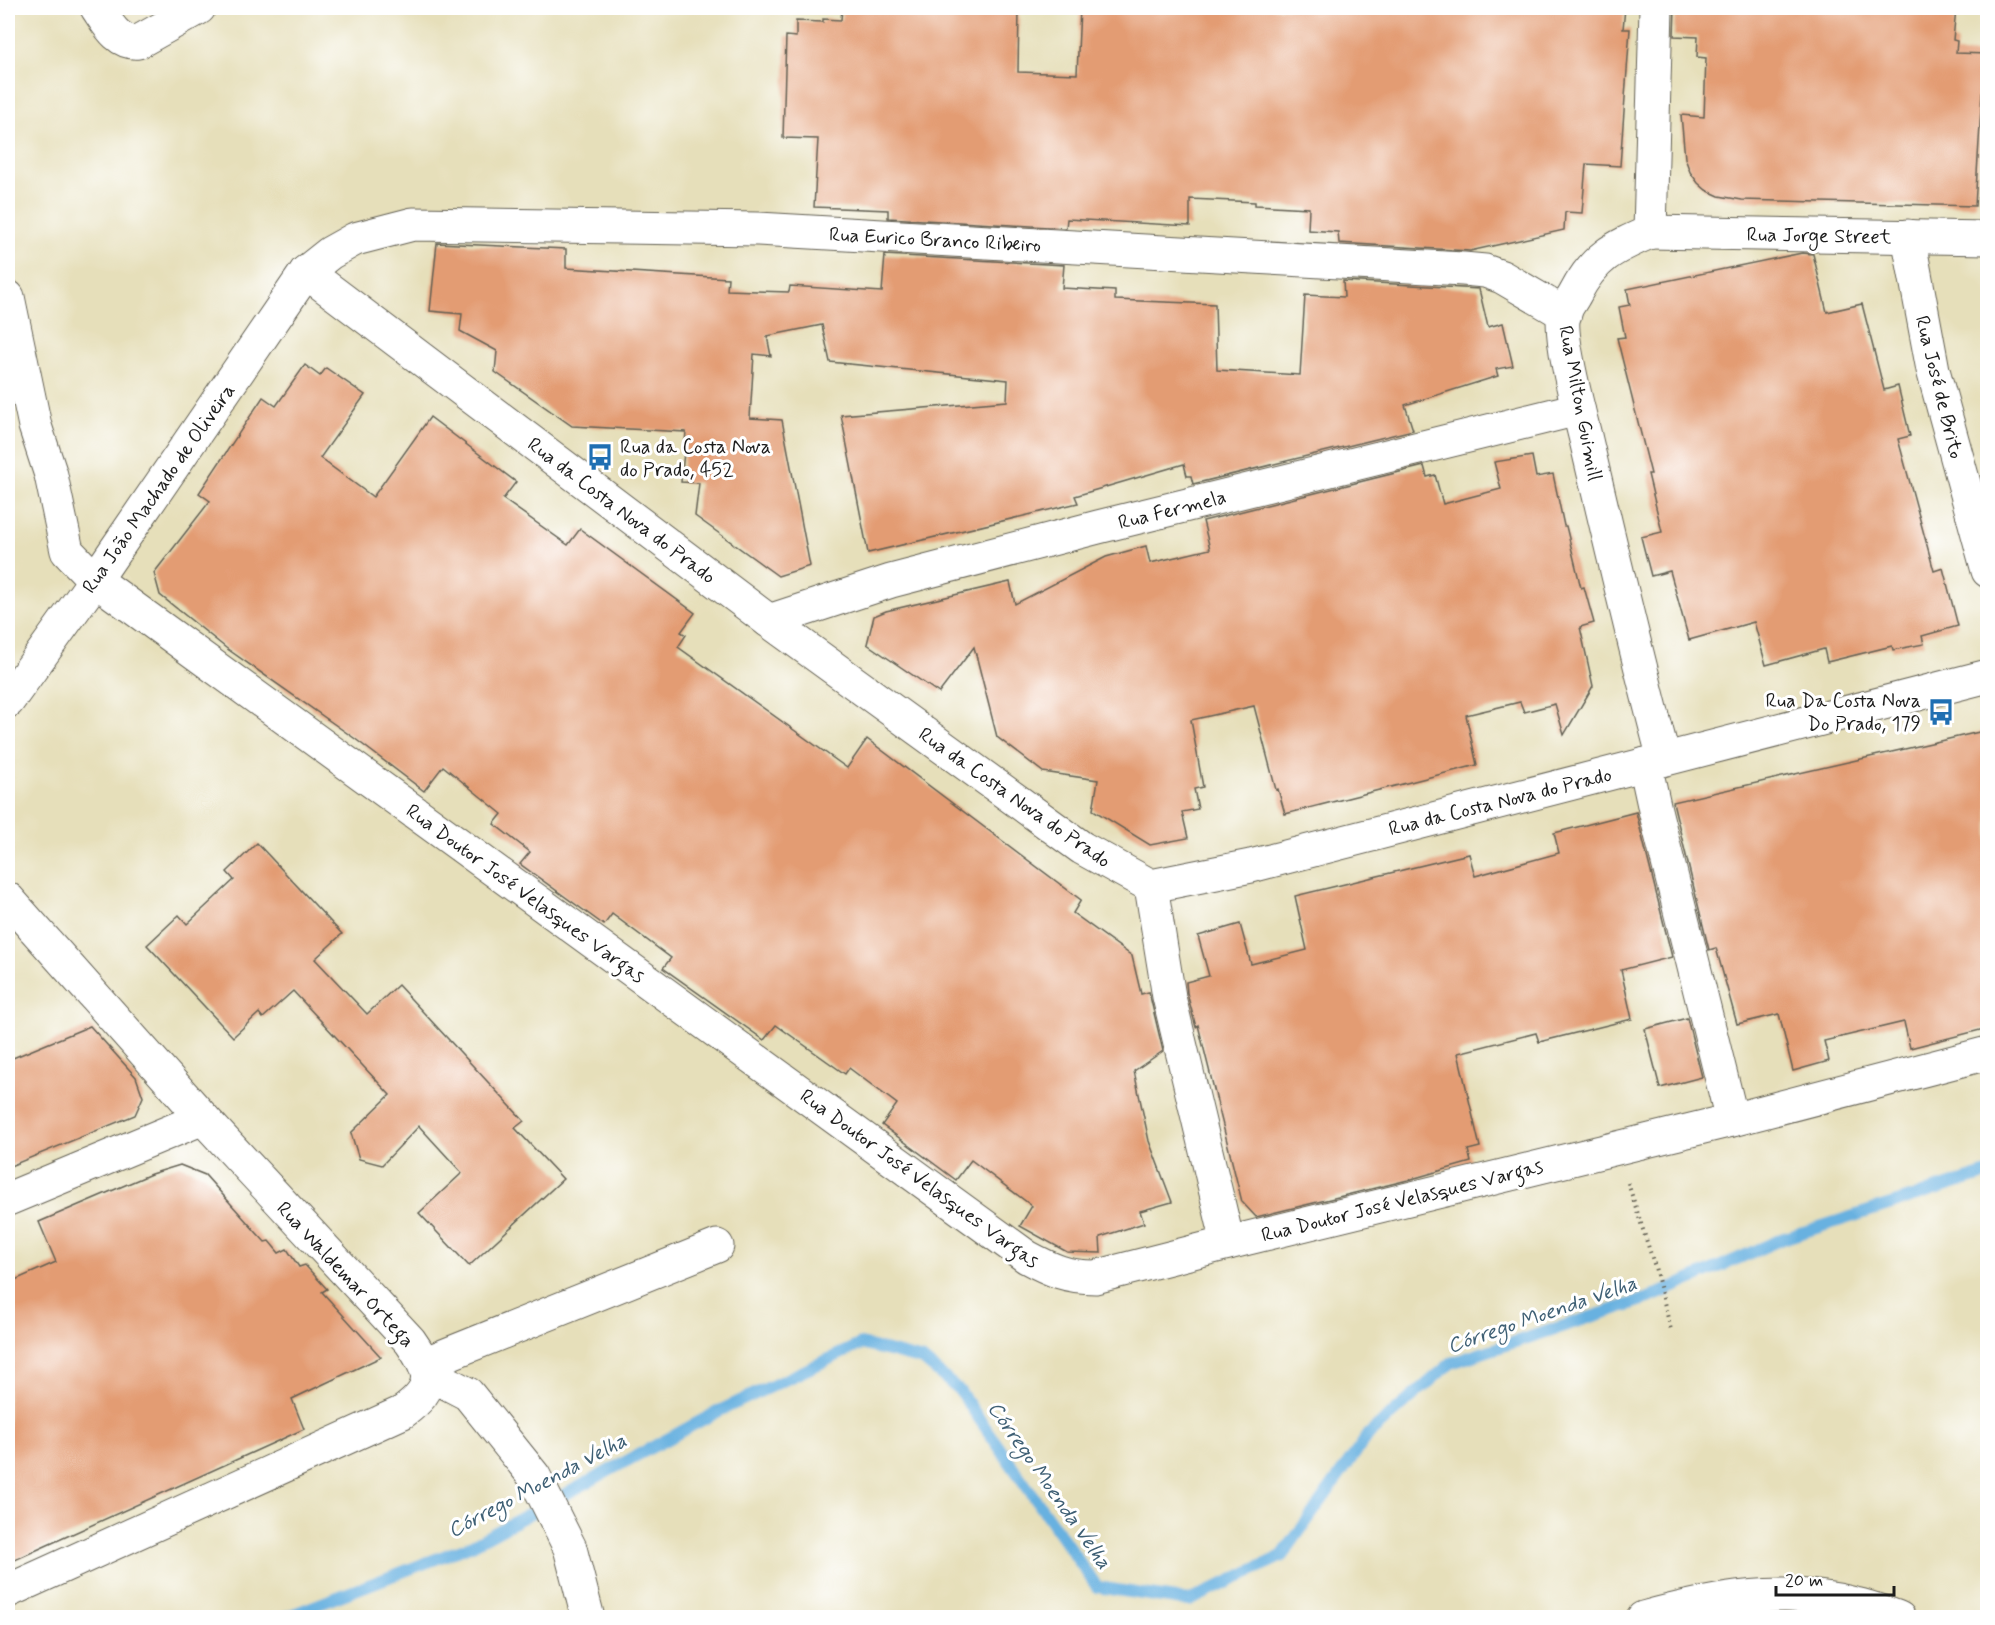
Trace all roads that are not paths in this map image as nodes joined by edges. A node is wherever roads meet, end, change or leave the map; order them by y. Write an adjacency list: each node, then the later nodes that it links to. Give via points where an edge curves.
1 (97, 8): 2 (street, via 118,36 131,43)
2 (199, 8)
3 (1656, 8): 4 (street)
4 (1650, 232): 5 (street, Rua Jorge Street); 9 (street, Rua Milton Guimill, via 1622,244 1596,262 1582,279)
5 (1908, 236): 6 (street, Rua Jorge Street); 11 (street, Rua José de Brito, via 1933,370)
6 (1988, 238)
7 (306, 272): 9 (street, Rua Eurico Branco Ribeiro, via 356,238 413,224 758,229 1485,271); 12 (street, Rua João Machado de Oliveira); 13 (street, Rua da Costa Nova do Prado)
8 (8, 297): 12 (street, Rua Doutor José Velasques Vargas, via 67,551)
9 (1564, 314): 10 (street, Rua Milton Guimill, via 1563,329)
10 (1578, 409): 13 (street, Rua Fermela, via 902,578); 16 (street, Rua Milton Guimill, via 1638,664)
11 (1988, 571)
12 (95, 580): 15 (street, Rua João Machado de Oliveira); 23 (street, Rua Doutor José Velasques Vargas, via 1027,1257 1052,1271 1095,1277)
13 (769, 621): 17 (street, Rua da Costa Nova do Prado, via 1082,849)
14 (1988, 676): 16 (street, Rua da Costa Nova do Prado)
15 (10, 692)
16 (1655, 762): 17 (street, Rua da Costa Nova do Prado, via 1251,866); 21 (street, Rua Milton Guimill, via 1655,810)
17 (1151, 886): 23 (street, via 1169,997)
18 (8, 899): 20 (street, Rua Waldemar Ortega)
19 (1988, 1053): 21 (street, Rua Doutor José Velasques Vargas)
20 (203, 1119): 22 (street); 25 (street, Rua Waldemar Ortega, via 410,1341)
21 (1732, 1120): 23 (street, Rua Doutor José Velasques Vargas)
22 (8, 1199)
23 (1228, 1242)
24 (717, 1246): 25 (street)
25 (427, 1371): 26 (street, via 424,1391 403,1412); 27 (street, via 468,1394 534,1476 570,1548)
26 (8, 1591)
27 (588, 1617)
28 (1643, 1617): 29 (street, via 1751,1595 1804,1596 1854,1603)
29 (1899, 1617)

